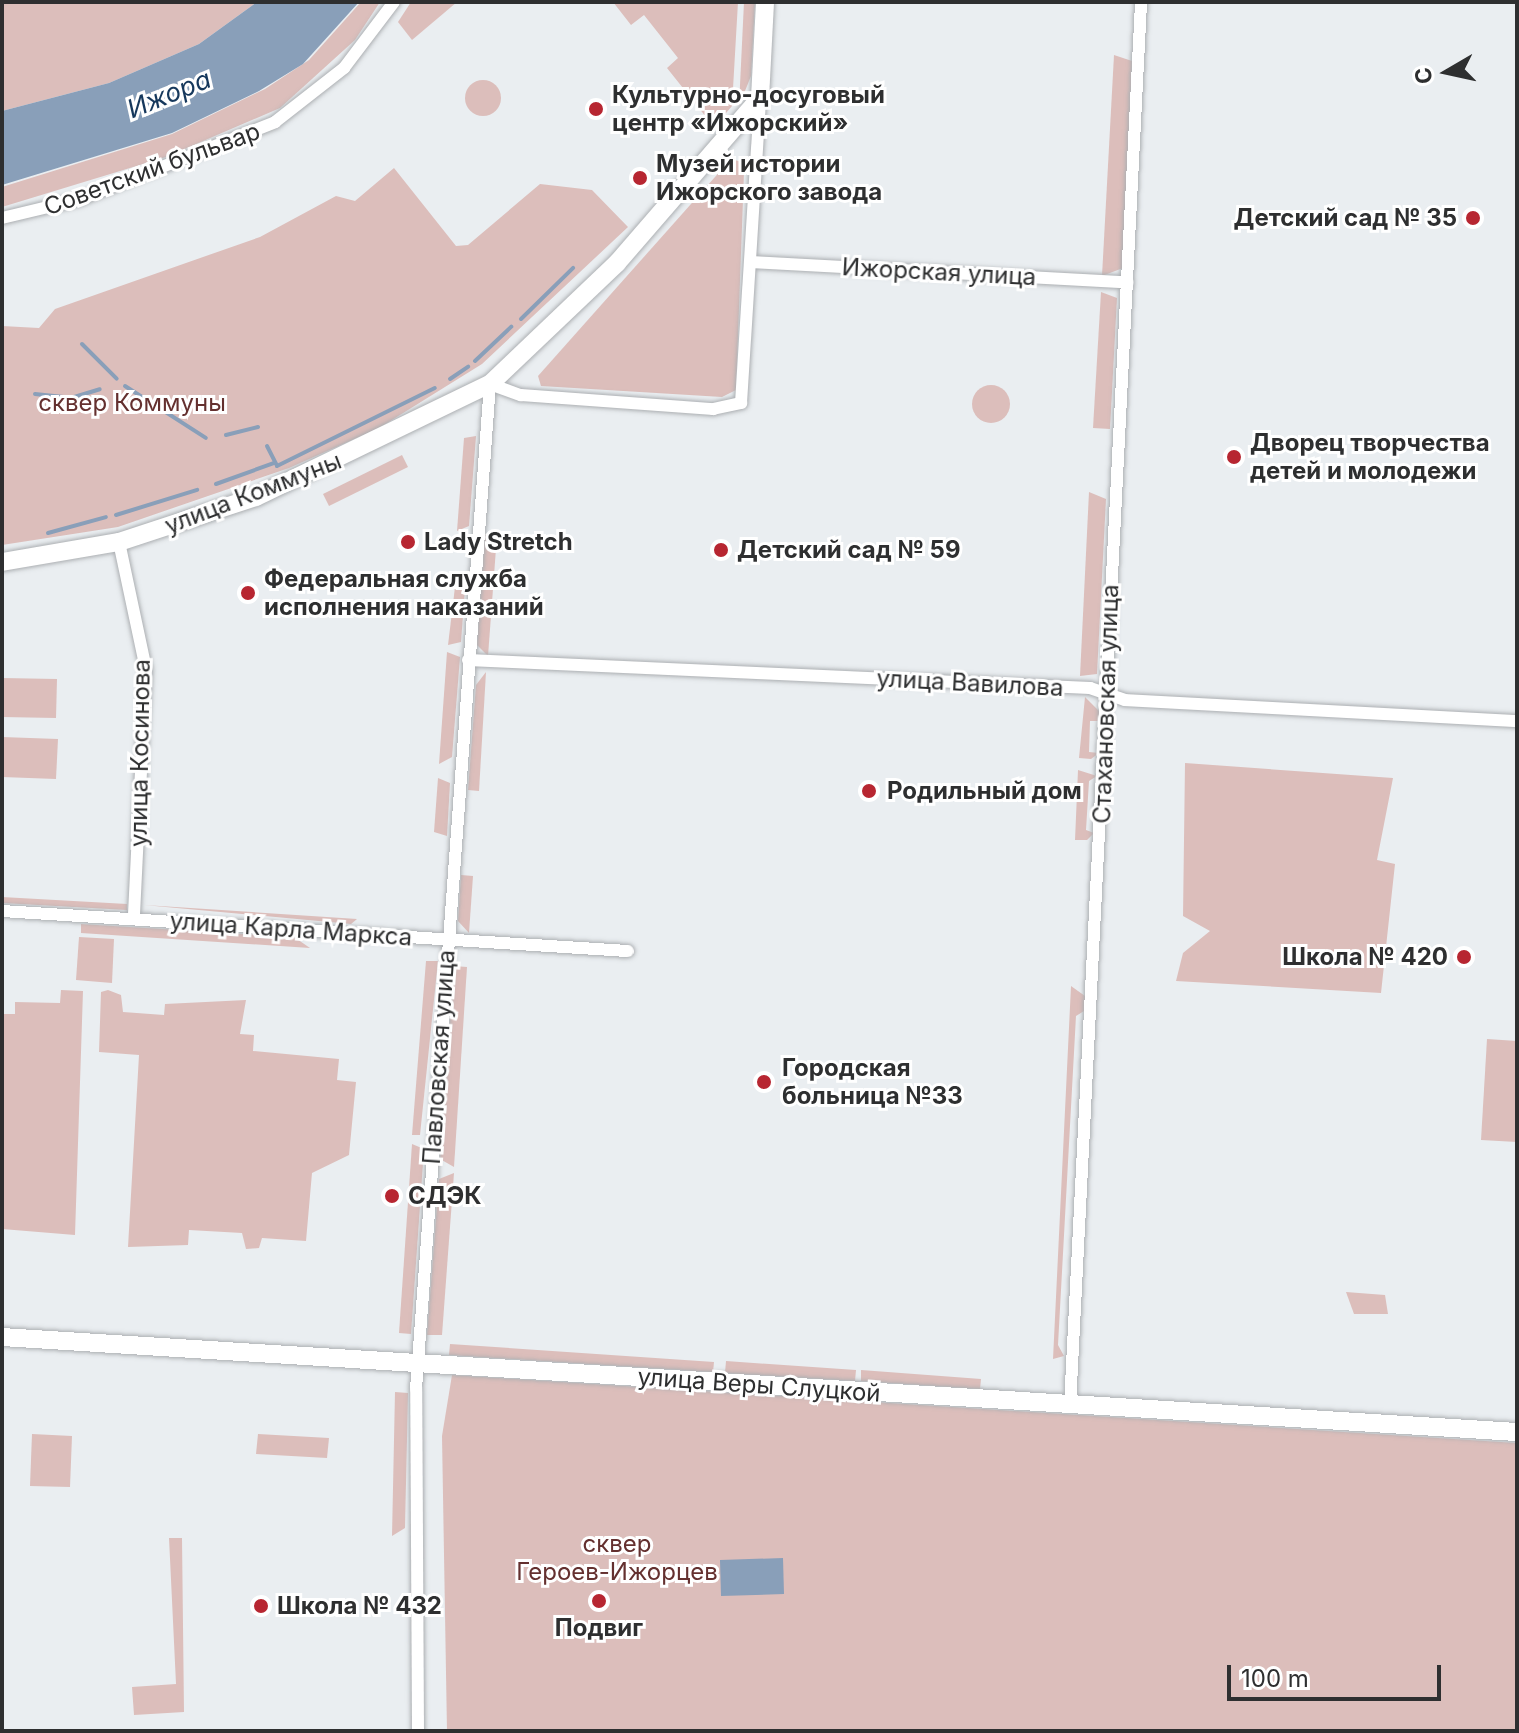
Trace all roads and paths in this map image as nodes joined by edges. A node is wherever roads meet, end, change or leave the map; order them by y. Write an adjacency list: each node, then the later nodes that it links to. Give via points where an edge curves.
1 (394, 2): 5 (street, Советский бульвар, via 344,68 275,122 139,178)
2 (765, 2): 4 (street)
3 (1141, 2): 7 (street, Стахановская улица)
4 (760, 98): 6 (street); 8 (street, улица Коммуны, via 617,263)
5 (2, 218)
6 (752, 262): 7 (street, Ижорская улица); 8 (street, via 741,403 713,409 534,396)
7 (1127, 282): 12 (street, Стахановская улица)
8 (490, 384): 9 (street, улица Коммуны, via 308,476); 11 (street, Павловская улица)
9 (119, 542): 10 (street, улица Коммуны); 15 (street, улица Косинова, via 146,669)
10 (2, 562)
11 (468, 660): 12 (street, улица Вавилова, via 1090,688); 16 (street, Павловская улица)
12 (1106, 696): 13 (street, улица Вавилова); 20 (street, Стахановская улица)
13 (1517, 721)
14 (2, 911): 15 (street, улица Карла Маркса)
15 (134, 918): 16 (street, улица Карла Маркса)
16 (448, 939): 17 (street, улица Карла Маркса); 19 (street, Павловская улица)
17 (628, 951)
18 (2, 1337): 19 (street, улица Веры Слуцкой)
19 (418, 1363): 20 (street, улица Веры Слуцкой); 22 (street, Павловская улица)
20 (1070, 1405): 21 (street, улица Веры Слуцкой)
21 (1517, 1432)
22 (418, 1731)

